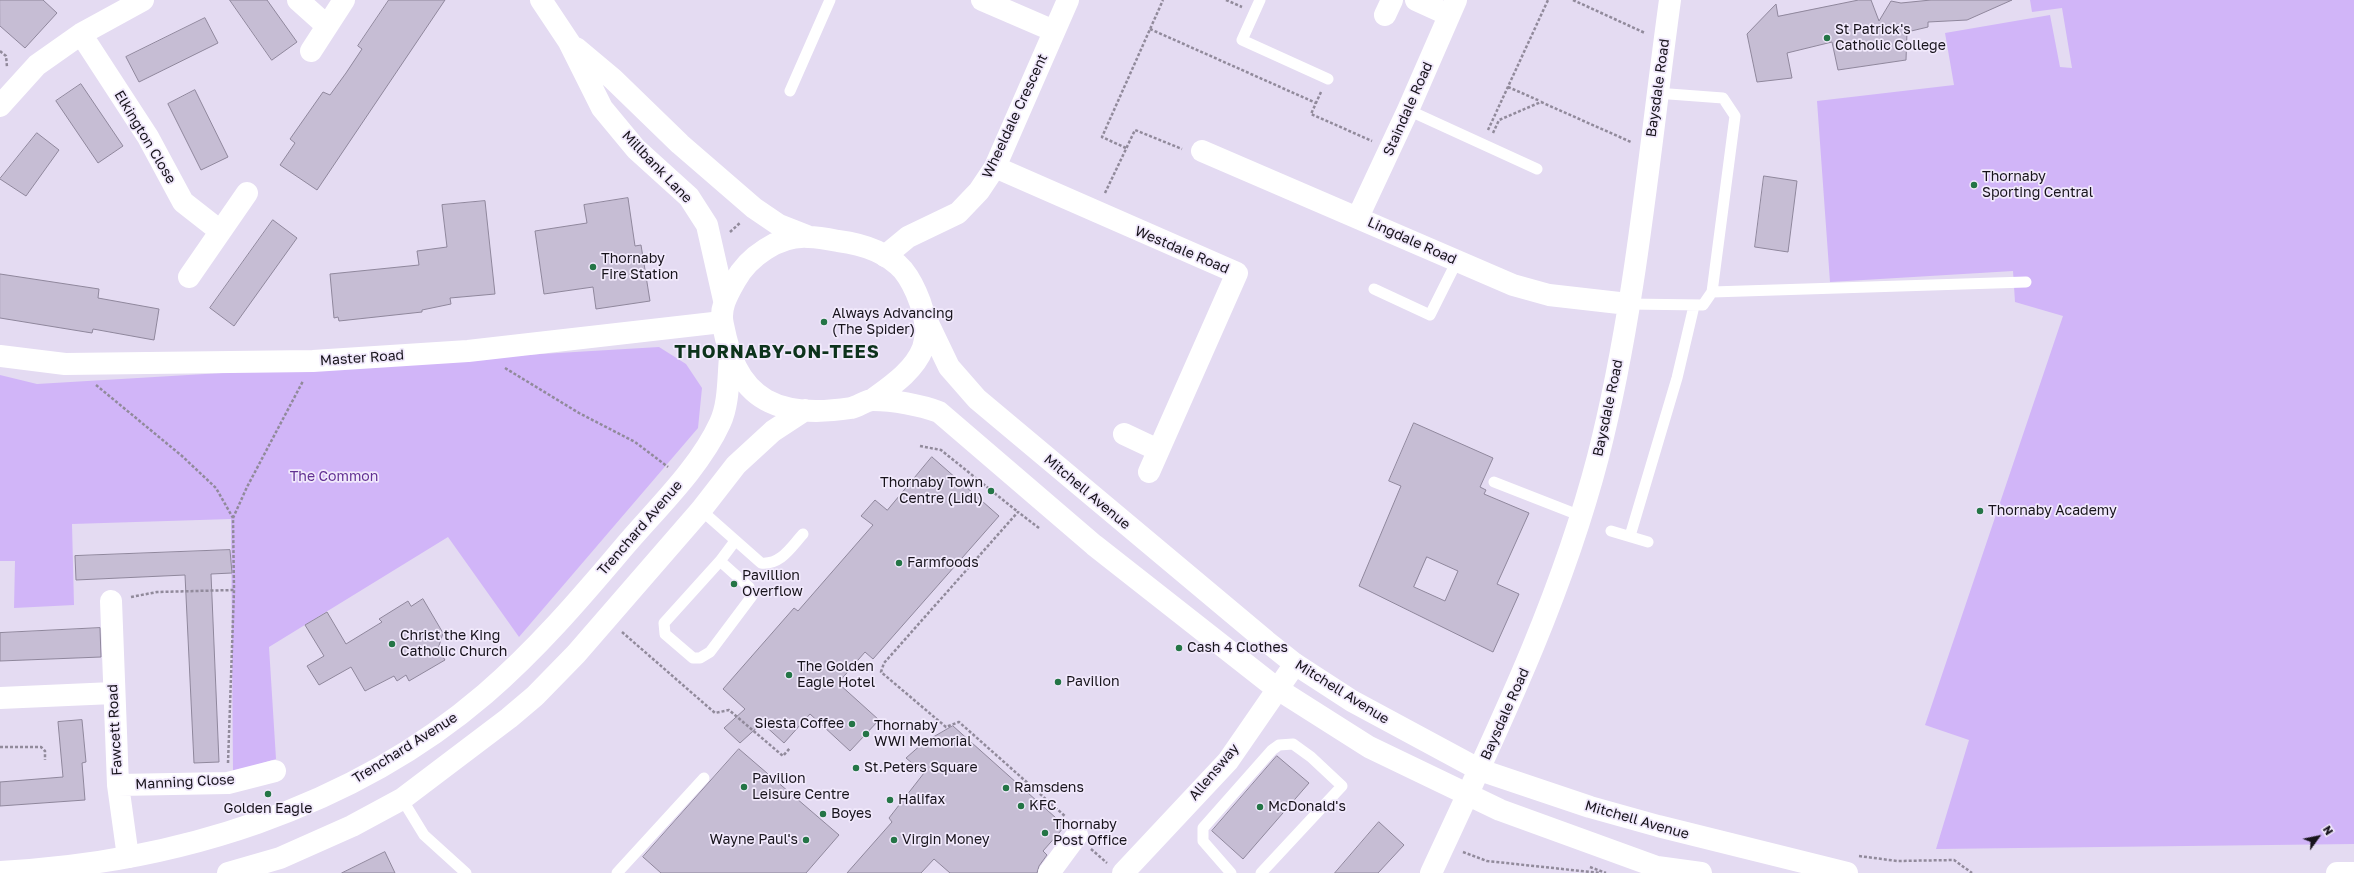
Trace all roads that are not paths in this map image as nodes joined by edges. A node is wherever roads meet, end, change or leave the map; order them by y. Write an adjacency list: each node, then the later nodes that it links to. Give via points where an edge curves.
1 (143, 0): 14 (street)
2 (298, 0): 12 (street)
3 (344, 0): 12 (street)
4 (541, 0): 15 (street, Millbank Lane)
5 (830, 0): 18 (lane)
6 (982, 0): 13 (street)
7 (1068, 0): 13 (street, Wheeldale Crescent)
8 (1260, 0): 17 (lane, via 1242,40)
9 (1416, 0): 11 (street)
10 (1670, 0): 19 (street, Baysdale Road)
11 (1452, 7): 21 (street, Staindale Road)
12 (327, 26): 16 (street)
13 (1054, 31): 23 (street, Wheeldale Crescent)
14 (81, 34): 20 (street, via 37,65); 27 (street, Elkington Close, via 148,137 183,202)
15 (569, 42): 28 (street, Millbank Lane, via 754,208 779,225); 35 (street, Millbank Lane, via 602,108 636,149 689,196 707,225)
16 (311, 51)
17 (1328, 79)
18 (790, 91)
19 (1656, 93): 34 (lane, via 1723,98 1735,116); 36 (street, Baysdale Road)
20 (0, 106)
21 (1408, 110): 24 (lane); 26 (street, Staindale Road)
22 (1202, 151): 26 (street, Lingdale Road)
23 (995, 167): 29 (street, Wheeldale Crescent, via 979,192 958,213 908,237); 45 (street, Westdale Road, via 1237,273)
24 (1537, 169)
25 (248, 193): 27 (street)
26 (1358, 217): 30 (street, Lingdale Road)
27 (220, 231): 31 (street)
28 (807, 236): 29 (street, Mitchell Avenue, via 858,244); 35 (street, Mitchell Avenue, via 780,242 756,255 739,274)
29 (885, 256): 38 (street, Mitchell Avenue, via 902,269 914,285)
30 (1457, 260): 33 (lane, via 1430,315); 36 (street, Lingdale Road, via 1513,285 1549,294)
31 (189, 277)
32 (2026, 282): 34 (lane)
33 (1374, 289)
34 (1712, 292): 37 (lane, via 1703,305)
35 (724, 300): 39 (street, Mitchell Avenue)
36 (1628, 304): 37 (lane); 49 (street, Baysdale Road, via 1616,379)
37 (1694, 306): 52 (lane, via 1677,378)
38 (926, 319): 42 (street, Mitchell Avenue, via 923,348 900,380); 59 (street, Mitchell Avenue, via 949,367 977,399)
39 (722, 322): 40 (street, Mitchell Avenue); 41 (street, Master Road, via 483,349 313,361 65,364)
40 (730, 354): 43 (street, Mitchell Avenue, via 740,377 765,400 785,408); 57 (street, Trenchard Avenue, via 727,392 721,422 698,460)
41 (0, 356)
42 (872, 400): 43 (street, Mitchell Avenue, via 853,408); 60 (street, via 939,412 1094,545)
43 (806, 410): 48 (street, via 773,431 736,466)
44 (1124, 434): 45 (street)
45 (1158, 450): 46 (street, Westdale Road)
46 (1149, 472)
47 (1494, 482): 49 (lane)
48 (701, 510): 53 (lane); 58 (street)
49 (1581, 516): 63 (street, Baysdale Road, via 1550,607 1519,685)
50 (1611, 531): 52 (lane)
51 (803, 534): 53 (lane, via 772,564 761,564)
52 (1630, 536): 54 (lane)
53 (735, 541): 55 (lane)
54 (1648, 542)
55 (720, 561): 55 (lane, via 664,623 665,634 693,658 700,658 710,652 752,596 750,587)
56 (111, 601): 61 (street, Fawcett Road)
57 (549, 632): 58 (street); 70 (street, Trenchard Avenue, via 485,694 450,722 375,770 317,800 239,831)
58 (576, 654): 68 (street, via 535,696 509,718)
59 (1295, 664): 60 (street, Allensway); 63 (street, Mitchell Avenue, via 1352,701)
60 (1276, 688): 67 (street, via 1369,746); 72 (street, Allensway, via 1228,761)
61 (113, 693): 62 (street); 66 (street, Fawcett Road)
62 (0, 698)
63 (1480, 770): 67 (street, Baysdale Road); 71 (street, Mitchell Avenue, via 1590,807 1658,826)
64 (275, 771): 66 (street, Manning Close, via 228,783)
65 (704, 778): 76 (lane)
66 (118, 785): 70 (street, Fawcett Road)
67 (1468, 795): 80 (street, Baysdale Road); 81 (street, via 1500,810 1657,867)
68 (402, 799): 74 (street, via 352,826 287,854); 75 (lane, via 424,835)
69 (1077, 835): 77 (street)
70 (128, 857): 73 (street, Trenchard Avenue)
71 (1852, 864)
72 (1117, 870)
73 (0, 872)
74 (235, 872)
75 (466, 873)
76 (617, 873)
77 (1049, 873)
78 (1230, 873): 79 (lane, via 1203,841 1203,828 1272,750 1286,744 1299,747 1342,786)
79 (1261, 873)
80 (1431, 873)
81 (1701, 873)
82 (2337, 873): 83 (street)
83 (2354, 873)

